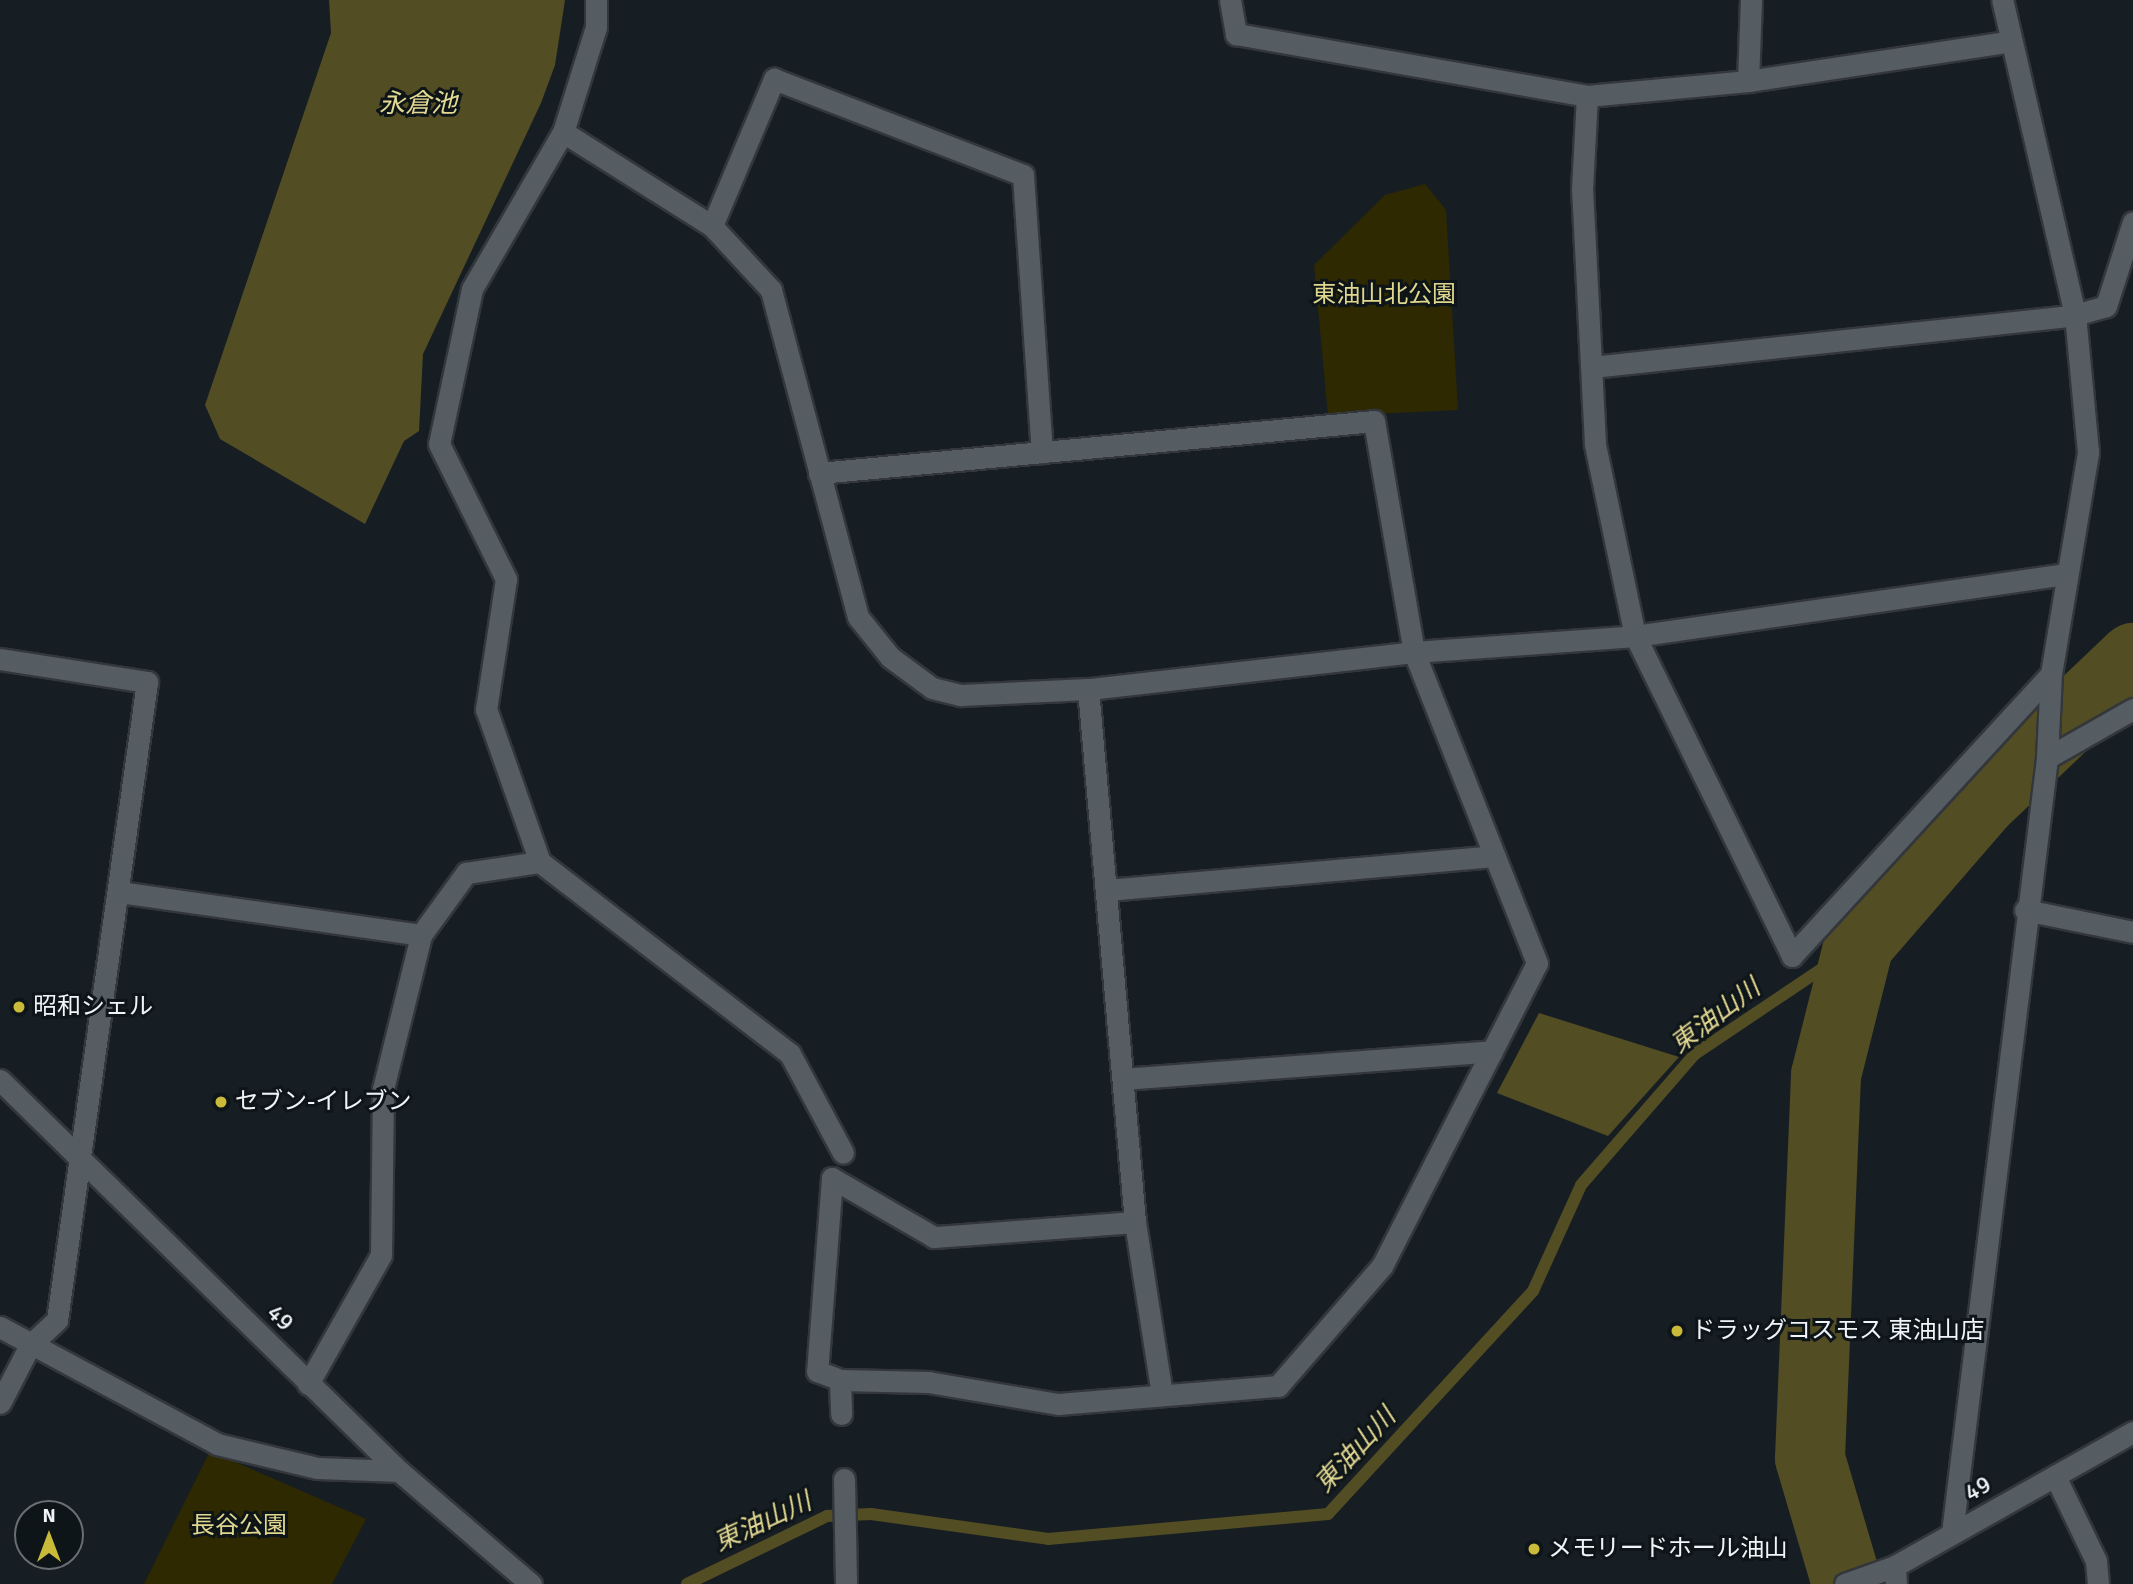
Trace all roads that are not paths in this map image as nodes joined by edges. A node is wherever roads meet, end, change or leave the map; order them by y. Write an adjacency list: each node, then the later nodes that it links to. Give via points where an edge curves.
1 (596, 0): 8 (street, via 596,27)
2 (1230, 0): 7 (street, via 1236,34)
3 (1751, 0): 6 (street)
4 (2002, 0): 5 (street)
5 (2007, 41): 6 (street); 11 (street)
6 (1748, 80): 7 (street)
7 (1587, 96): 12 (street, via 1582,190)
8 (562, 132): 10 (street); 24 (street, via 472,289 439,444 506,579 486,709)
9 (2133, 222): 11 (street, via 2106,306)
10 (712, 226): 13 (street, via 774,79 1023,175); 14 (street, via 771,290)
11 (2075, 315): 12 (street); 15 (street, via 2088,452)
12 (1592, 368): 16 (street, via 1595,444)
13 (1042, 452): 14 (street); 17 (street, via 1374,421)
14 (819, 473): 20 (street, via 858,617 890,657 932,688 961,695)
15 (2067, 574): 16 (street); 19 (street)
16 (1635, 636): 17 (street); 19 (street, via 1792,956)
17 (1414, 652): 20 (street); 23 (street)
18 (0, 659): 26 (street, via 147,682)
19 (2051, 685): 22 (street)
20 (1088, 689): 25 (street)
21 (2133, 709): 22 (street)
22 (2047, 753): 27 (street)
23 (1495, 856): 25 (street); 30 (street, via 1537,963)
24 (540, 863): 29 (street, via 466,873); 33 (street, via 790,1054)
25 (1106, 890): 31 (street)
26 (120, 892): 29 (street); 34 (street)
27 (2025, 910): 28 (street); 47 (street)
28 (2133, 932)
29 (421, 935): 39 (street, via 383,1089 381,1255)
30 (1492, 1051): 31 (street); 40 (street, via 1382,1266 1278,1385)
31 (1123, 1079): 35 (street)
32 (0, 1080): 34 (street, 49 / 49)
33 (843, 1153)
34 (83, 1160): 37 (street, via 57,1320); 39 (street, 49 / 49)
35 (1135, 1222): 38 (street, via 933,1237 832,1178 817,1371); 40 (street)
36 (0, 1327): 37 (street)
37 (30, 1345): 41 (street); 44 (street, via 217,1444 317,1468)
38 (840, 1380): 40 (street, via 928,1382 1058,1404); 42 (street)
39 (308, 1384): 44 (street, 49 / 49)
40 (1162, 1395)
41 (0, 1403)
42 (841, 1413)
43 (2133, 1432): 45 (street, 49 / 49)
44 (399, 1471): 49 (street, 49 / 49)
45 (2055, 1476): 47 (street, 49 / 49); 52 (street, via 2096,1560)
46 (844, 1486): 50 (street)
47 (1952, 1533): 48 (street, 49 / 49)
48 (1896, 1575): 51 (street, 49 / 49)
49 (531, 1584)
50 (846, 1584)
51 (1845, 1584)
52 (2098, 1584)

